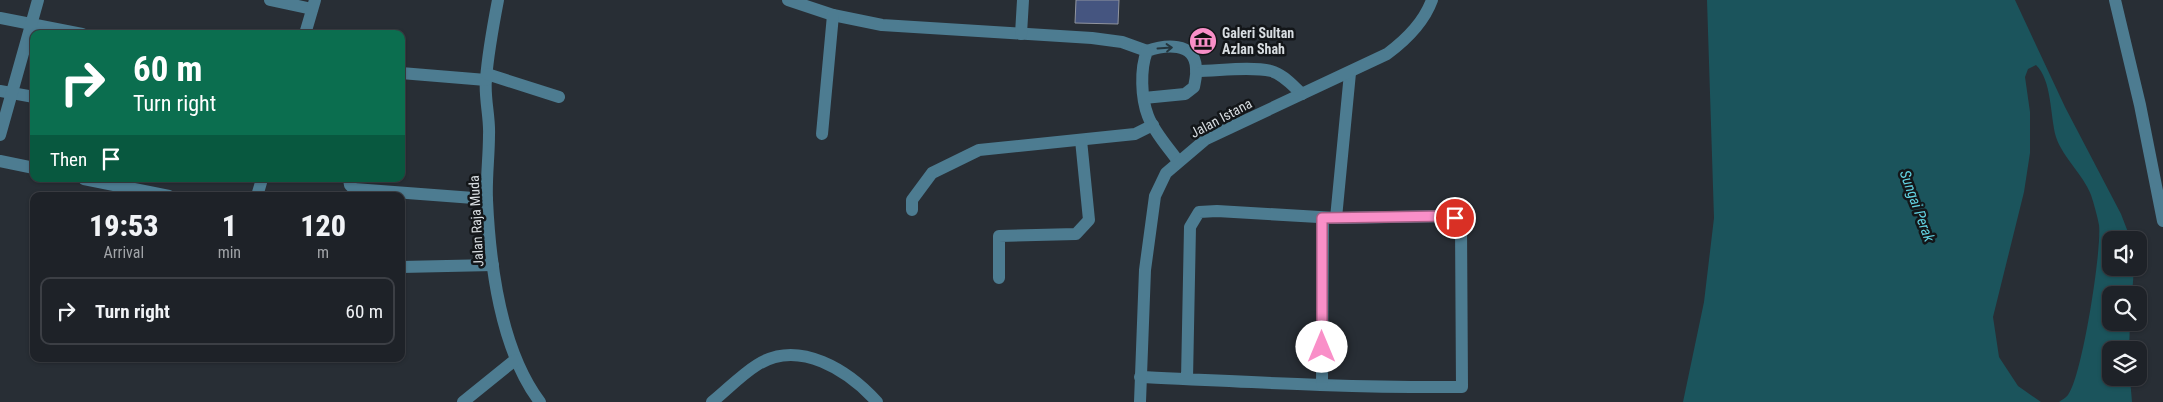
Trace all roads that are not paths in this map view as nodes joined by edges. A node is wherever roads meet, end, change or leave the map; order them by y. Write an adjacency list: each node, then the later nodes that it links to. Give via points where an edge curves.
1 (38, 0): 11 (street)
2 (270, 0): 8 (street)
3 (498, 0): 19 (street, Jalan Raja Muda)
4 (788, 0): 9 (street)
5 (1022, 0): 14 (street)
6 (1432, 0): 18 (street, Jalan Istana, via 1404,42)
7 (2115, 0): 41 (street)
8 (314, 4): 13 (street)
9 (833, 15): 14 (street, via 882,25); 26 (street)
10 (0, 18): 11 (street)
11 (31, 24): 12 (street); 20 (street)
12 (62, 30)
13 (306, 30)
14 (1021, 34): 15 (street, via 1114,41)
15 (1146, 51): 16 (street, one-way to 16, via 1159,47 1182,47 1192,53); 24 (street, via 1142,63)
16 (1196, 72): 21 (street, via 1272,71 1284,77); 24 (street, via 1194,87 1185,94)
17 (405, 73): 19 (street)
18 (1350, 73): 21 (street, Jalan Istana); 40 (street)
19 (486, 77): 23 (street); 37 (street, Jalan Raja Muda, via 490,132)
20 (6, 92): 22 (street); 27 (street)
21 (1302, 94): 30 (street, Jalan Istana, via 1206,139)
22 (30, 96)
23 (559, 97)
24 (1144, 98): 25 (street)
25 (1153, 125): 28 (street, via 1135,134); 30 (street)
26 (822, 134)
27 (0, 135)
28 (1081, 140): 38 (street, via 979,150 932,173 912,200); 44 (street, via 1089,220 1076,234 999,236)
29 (0, 161): 31 (street)
30 (1178, 162): 46 (street, Jalan Istana, via 1166,172 1155,196 1145,270)
31 (30, 167)
32 (99, 182): 34 (street)
33 (350, 182): 35 (street, via 354,188)
34 (149, 192)
35 (398, 192)
36 (405, 193): 37 (street)
37 (487, 200): 42 (street, Jalan Raja Muda)
38 (912, 210)
39 (1322, 218): 40 (street); 47 (street, via 1199,212 1190,227); 48 (street)
40 (1336, 218): 48 (street, via 1447,216 1455,218 1461,225 1462,387 1384,388)
41 (2163, 221)
42 (493, 265): 43 (street); 45 (street, Jalan Raja Muda)
43 (405, 267)
44 (999, 278)
45 (515, 360): 49 (street); 50 (street, Jalan Raja Muda)
46 (1140, 377): 47 (street); 53 (street, Jalan Istana)
47 (1187, 379): 48 (street)
48 (1322, 384)
49 (463, 402)
50 (540, 402)
51 (712, 402): 52 (street, via 758,364 774,357 795,355 831,365 852,378)
52 (877, 402)
53 (1140, 402)

